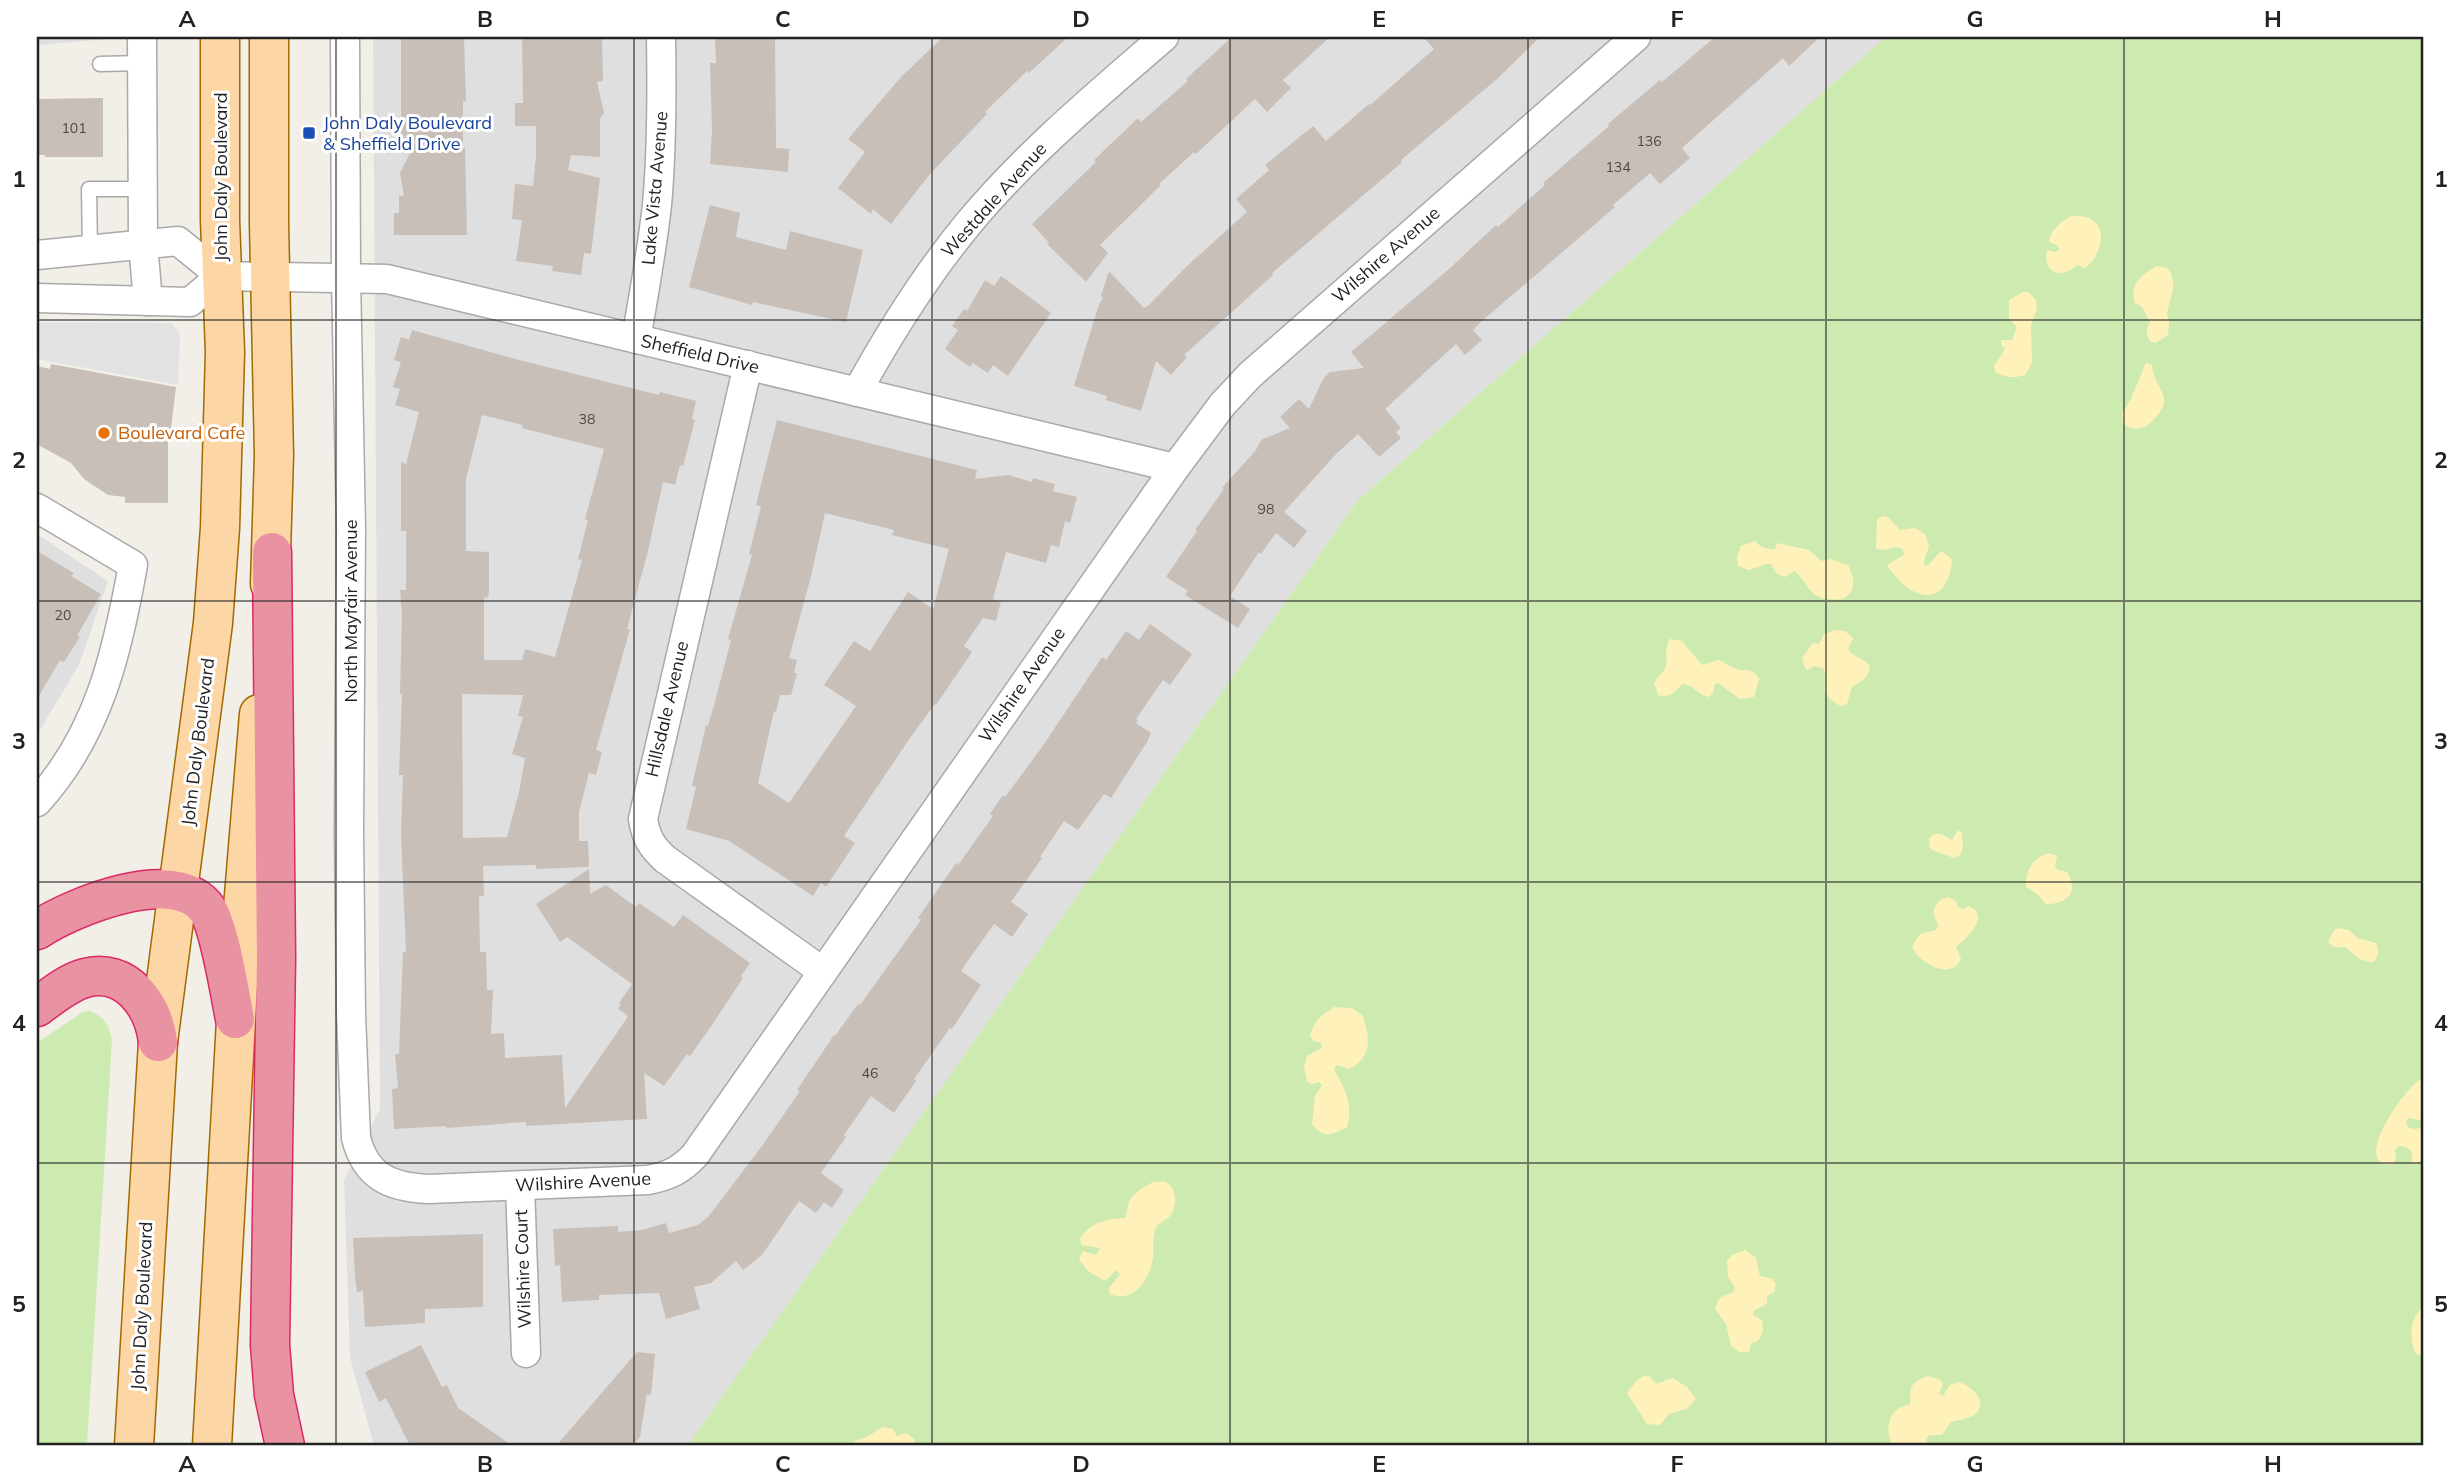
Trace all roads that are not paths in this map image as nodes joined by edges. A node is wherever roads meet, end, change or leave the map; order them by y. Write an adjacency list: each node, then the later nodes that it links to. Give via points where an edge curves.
1 (220, 37): 13 (main road, John Daly Boulevard)
2 (269, 37): 14 (main road)
3 (345, 37): 15 (street, North Mayfair Avenue)
4 (661, 37): 18 (street, Lake Vista Avenue, via 657,204)
5 (1164, 37): 20 (street, Westdale Avenue, via 1042,145 970,222 906,307)
6 (1636, 37): 21 (street, Wilshire Avenue, via 1250,375)
7 (142, 50): 8 (lane); 9 (street)
8 (100, 64)
9 (142, 189): 10 (street); 11 (lane, via 89,189)
10 (143, 244): 11 (street); 13 (street, via 178,241); 17 (street)
11 (90, 250): 12 (street)
12 (37, 255)
13 (221, 276): 14 (street, Sheffield Drive); 17 (street, via 190,302); 25 (main road, John Daly Boulevard, via 225,352 216,584)
14 (270, 276): 15 (street, Sheffield Drive); 23 (main road)
15 (346, 277): 18 (street, Sheffield Drive, via 387,279); 31 (street, North Mayfair Avenue, via 352,1077 359,1152)
16 (37, 298): 17 (street)
17 (148, 300)
18 (636, 339): 19 (street, Sheffield Drive)
19 (748, 365): 20 (street, Sheffield Drive); 27 (street, Hillsdale Avenue, via 643,819 653,848)
20 (857, 391): 21 (street, Sheffield Drive)
21 (1175, 468): 27 (street, Wilshire Avenue)
22 (37, 508): 24 (street, via 133,565 102,696 70,758)
23 (272, 552): 29 (main road); 36 (highway, via 276,958 270,1345)
24 (37, 802)
25 (178, 892): 26 (highway, via 142,891 110,897 76,908); 29 (highway, via 203,904 212,919); 30 (main road, John Daly Boulevard)
26 (37, 930)
27 (822, 971): 32 (street, Wilshire Avenue, via 682,1169 648,1180)
28 (37, 1007): 30 (highway, via 82,979 114,979 141,997 153,1018)
29 (235, 1019): 35 (main road)
30 (158, 1042): 34 (main road, John Daly Boulevard)
31 (380, 1177): 32 (street, Wilshire Avenue, via 410,1188)
32 (520, 1185): 33 (street, Wilshire Court)
33 (526, 1353)
34 (134, 1446)
35 (212, 1446)
36 (285, 1446)

